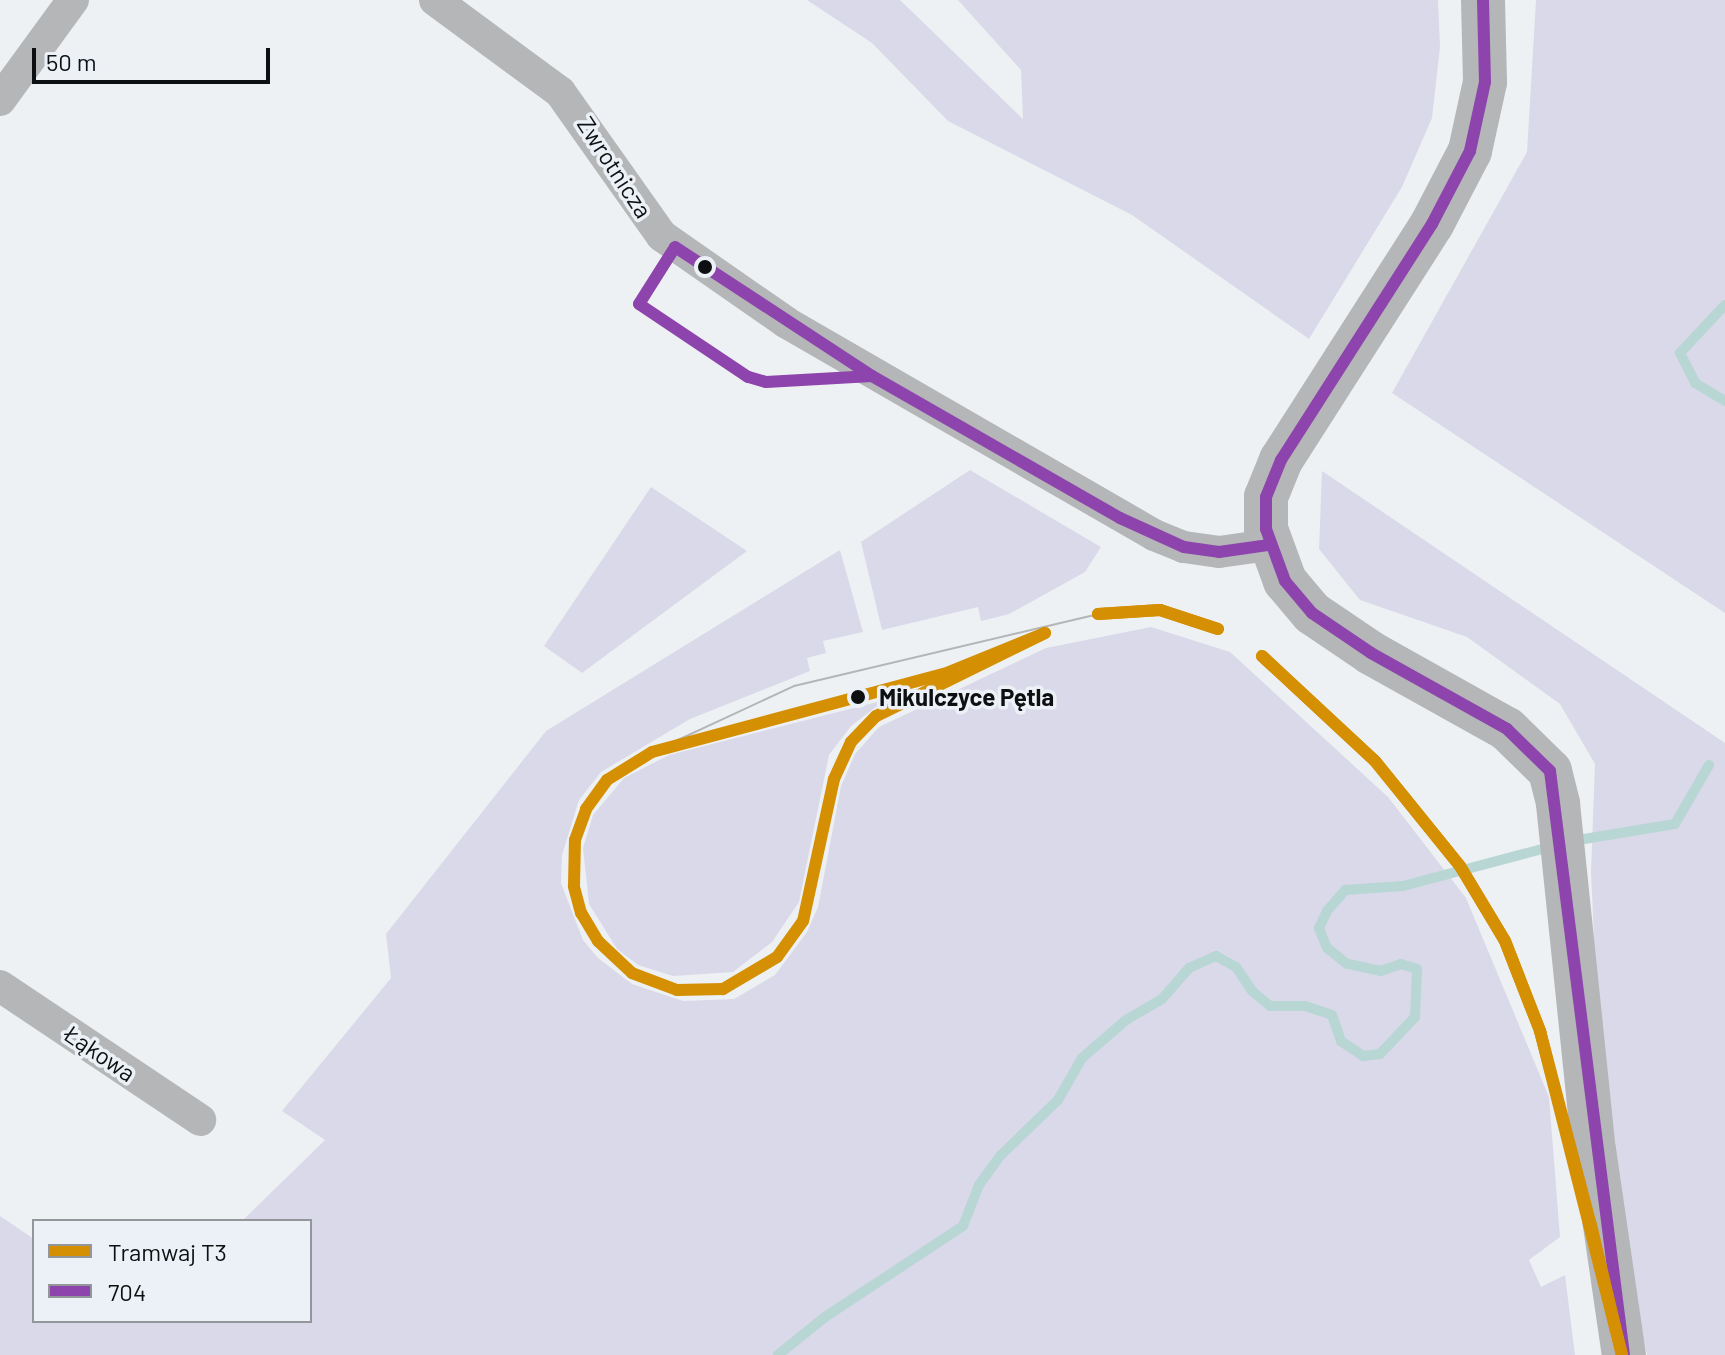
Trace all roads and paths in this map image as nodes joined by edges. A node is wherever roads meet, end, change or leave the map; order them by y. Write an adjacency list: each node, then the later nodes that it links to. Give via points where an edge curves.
1 (73, 0): 4 (street)
2 (435, 0): 5 (street, Zwrotnicza, via 560,92 662,236 787,323 1154,535 1184,547 1219,552)
3 (1483, 0): 5 (main road, via 1485,82 1470,151 1432,224 1275,472 1266,497)
4 (0, 100)
5 (1268, 545): 8 (main road, via 1285,581 1329,627 1527,743 1550,771)
6 (0, 986): 7 (street, Łąkowa)
7 (200, 1120)
8 (1624, 1355)

